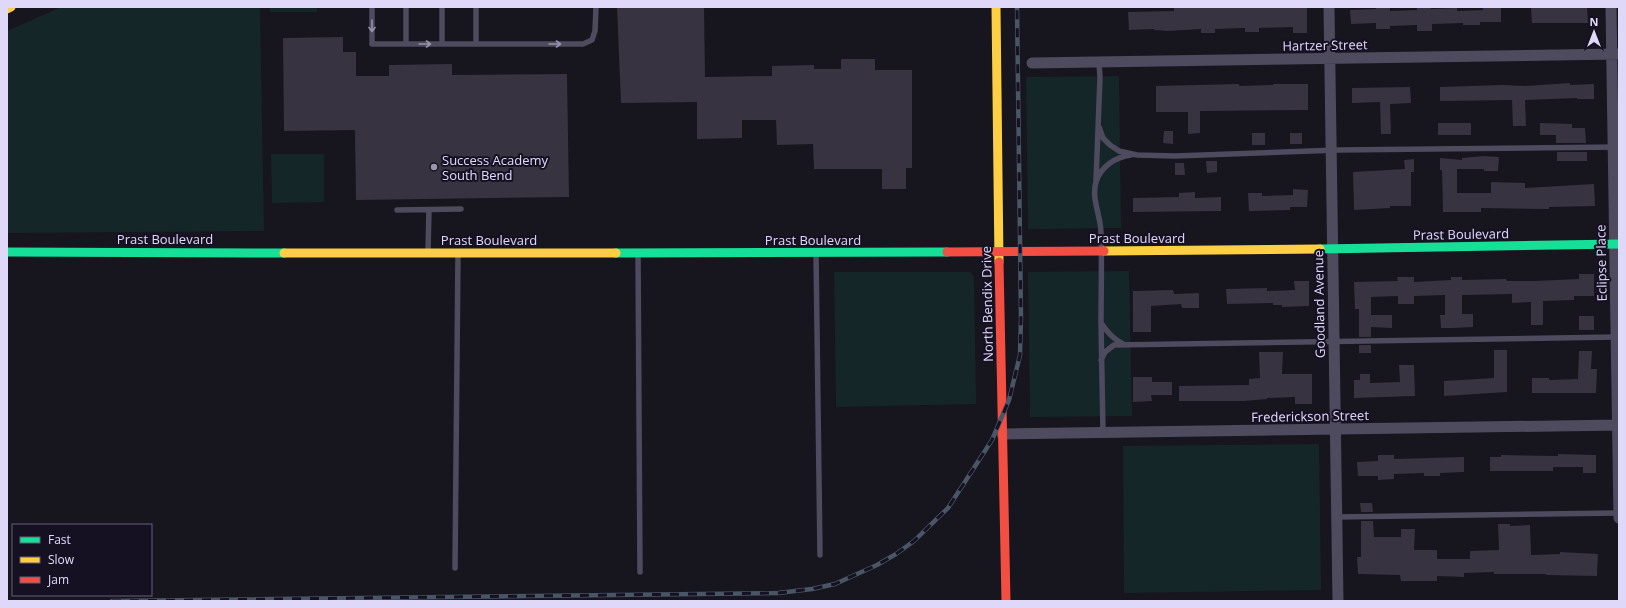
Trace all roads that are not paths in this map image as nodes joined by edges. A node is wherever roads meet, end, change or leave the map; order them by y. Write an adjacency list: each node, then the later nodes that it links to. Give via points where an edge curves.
1 (10, 7): 10 (street)
2 (372, 7): 11 (lane, one-way to 11, via 372,44)
3 (406, 7): 11 (lane)
4 (442, 7): 12 (lane)
5 (476, 7): 13 (lane)
6 (596, 7): 13 (lane, one-way to 6, via 583,44 592,40)
7 (996, 7): 29 (street, North Bendix Drive)
8 (1329, 7): 15 (street, Goodland Avenue)
9 (1611, 7): 14 (street, Eclipse Place)
10 (7, 9)
11 (406, 44): 12 (lane, one-way to 12)
12 (442, 44): 13 (lane)
13 (476, 44)
14 (1615, 54): 15 (street, Hartzer Street); 19 (street, Eclipse Place)
15 (1329, 59): 17 (street, Hartzer Street); 20 (street, Goodland Avenue)
16 (1032, 63): 17 (street, Hartzer Street)
17 (1099, 63): 18 (lane)
18 (1099, 127): 21 (lane, via 1103,138 1110,146 1119,151); 22 (lane)
19 (1616, 147): 20 (lane); 26 (street, Eclipse Place)
20 (1331, 151): 21 (lane, via 1175,156); 27 (street, Goodland Avenue)
21 (1137, 154): 22 (lane, via 1113,160)
22 (1096, 182): 30 (lane)
23 (397, 210): 24 (lane)
24 (429, 210): 25 (lane); 31 (lane)
25 (461, 210)
26 (1617, 244): 27 (street, Prast Boulevard); 36 (street, Eclipse Place)
27 (1333, 248): 30 (street, Prast Boulevard); 37 (street, Goodland Avenue)
28 (7, 252): 31 (street, Prast Boulevard)
29 (998, 252): 30 (street, Prast Boulevard); 34 (street, Prast Boulevard); 43 (street, North Bendix Drive)
30 (1102, 252): 35 (lane)
31 (428, 253): 32 (street, Prast Boulevard)
32 (458, 253): 33 (street, Prast Boulevard); 48 (lane)
33 (638, 253): 34 (street, Prast Boulevard); 49 (lane)
34 (816, 253): 47 (lane)
35 (1101, 323): 38 (lane, via 1116,341); 39 (lane)
36 (1618, 337): 37 (lane); 40 (street, Eclipse Place)
37 (1334, 342): 38 (lane); 41 (street, Goodland Avenue)
38 (1124, 345): 39 (lane, via 1114,345 1107,349)
39 (1101, 360): 42 (lane)
40 (1619, 425): 41 (street, Frederickson Street); 44 (street, Eclipse Place)
41 (1335, 429): 42 (street, Frederickson Street); 45 (street, Goodland Avenue)
42 (1103, 433): 43 (street, Frederickson Street)
43 (1002, 434): 50 (street, North Bendix Drive)
44 (1619, 513): 45 (lane); 46 (street, Eclipse Place)
45 (1337, 517): 51 (street, Goodland Avenue)
46 (1619, 518)
47 (820, 555)
48 (455, 568)
49 (640, 572)
50 (1006, 601)
51 (1338, 601)

